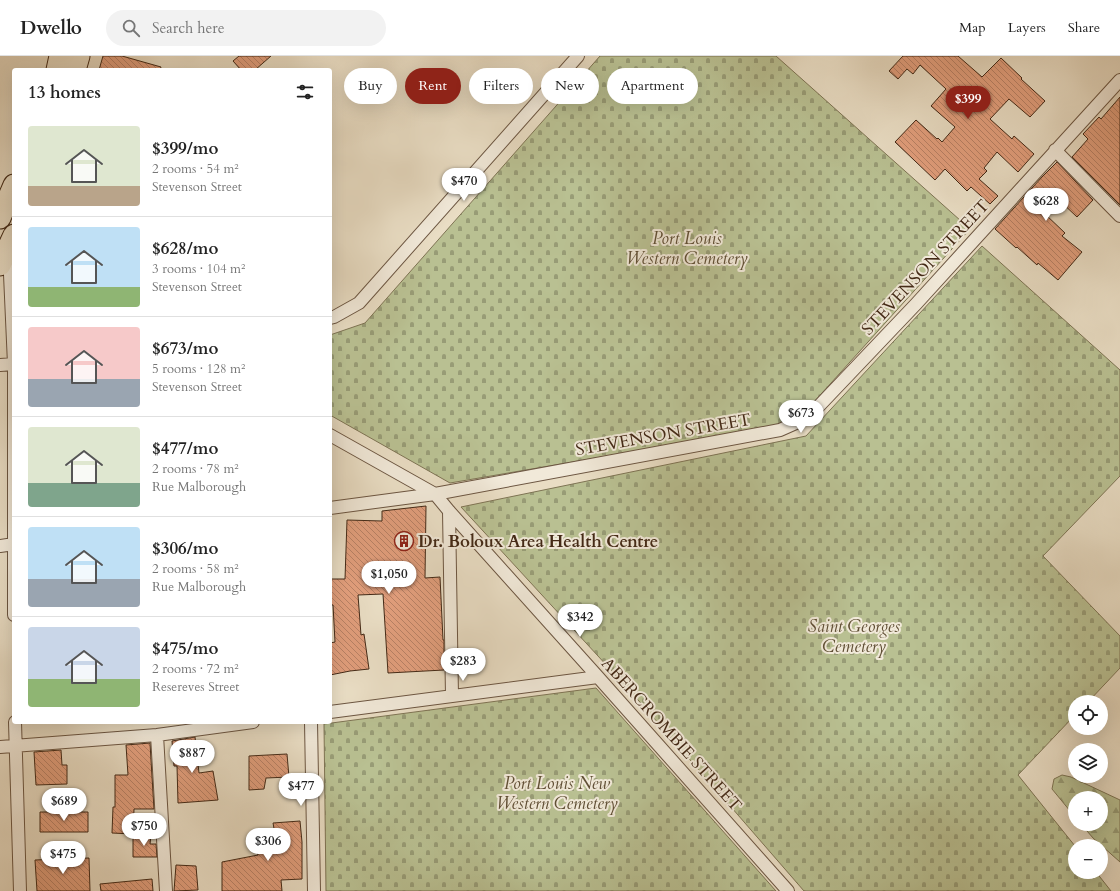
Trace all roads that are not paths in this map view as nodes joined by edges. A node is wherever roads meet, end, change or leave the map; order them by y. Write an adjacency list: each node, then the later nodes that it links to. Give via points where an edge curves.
1 (60, 56): 4 (highway)
2 (79, 56): 5 (highway)
3 (578, 56): 12 (street, via 359,303)
4 (57, 68)
5 (76, 68)
6 (1120, 80): 7 (street, STEVENSON STREET)
7 (1055, 150): 9 (street); 17 (street, STEVENSON STREET, via 916,304 818,407 798,422 780,430)
8 (12, 190): 10 (highway)
9 (1120, 216)
10 (0, 218)
11 (8, 249): 13 (street)
12 (332, 318)
13 (12, 326)
14 (12, 364): 15 (street)
15 (0, 365)
16 (332, 436): 17 (street, ABERCROMBIE STREET)
17 (435, 494): 18 (street, STEVENSON STREET); 19 (street, ABERCROMBIE STREET)
18 (332, 508)
19 (449, 511): 22 (street, ABERCROMBIE STREET); 23 (street)
20 (12, 544): 21 (street)
21 (0, 546)
22 (598, 677): 23 (street); 34 (street, ABERCROMBIE STREET)
23 (452, 696): 24 (street)
24 (332, 712)
25 (15, 724): 29 (street)
26 (237, 724): 28 (street)
27 (311, 724): 33 (street)
28 (157, 735): 29 (street); 32 (street)
29 (15, 745): 30 (street); 31 (street)
30 (0, 747)
31 (20, 891)
32 (166, 891)
33 (314, 891)
34 (788, 891)

